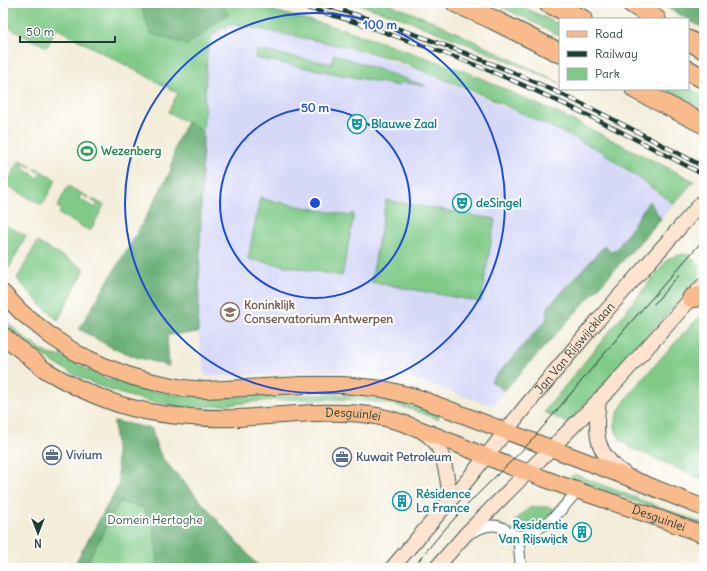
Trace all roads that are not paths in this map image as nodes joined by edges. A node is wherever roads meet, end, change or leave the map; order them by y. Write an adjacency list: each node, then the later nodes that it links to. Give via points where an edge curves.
1 (456, 3): 8 (highway)
2 (548, 3): 4 (highway)
3 (631, 3): 5 (highway)
4 (580, 18)
5 (654, 18)
6 (689, 41): 7 (highway)
7 (704, 49)
8 (559, 52)
9 (689, 71): 10 (highway)
10 (704, 79)
11 (637, 90): 12 (highway)
12 (704, 124)
13 (700, 205): 19 (main road, Jan Van Rijswijcklaan, via 599,319)
14 (3, 293): 19 (main road, via 21,312 78,354 133,377 183,388 206,390 303,385 383,389 416,397)
15 (700, 293): 17 (main road)
16 (3, 335): 18 (main road, Desguinlei, via 46,371 107,401 142,411 214,418 340,413 370,415)
17 (599, 400): 20 (main road); 23 (main road, via 596,426 598,443 610,462)
18 (420, 429): 21 (main road, Desguinlei); 25 (main road, via 433,440 441,456)
19 (506, 431): 20 (main road); 21 (main road, Jan Van Rijswijcklaan)
20 (551, 448): 22 (main road); 23 (main road)
21 (486, 456): 22 (main road, Desguinlei); 25 (main road, Jan Van Rijswijcklaan)
22 (528, 472): 24 (main road, Desguinlei); 27 (main road)
23 (632, 479): 26 (main road)
24 (577, 490): 28 (main road, Desguinlei); 29 (street, via 549,522)
25 (451, 501): 30 (main road, Jan Van Rijswijcklaan)
26 (704, 508)
27 (465, 535): 29 (street, via 492,525); 31 (main road)
28 (704, 535)
29 (518, 536): 32 (street)
30 (392, 568)
31 (436, 568)
32 (521, 568)

